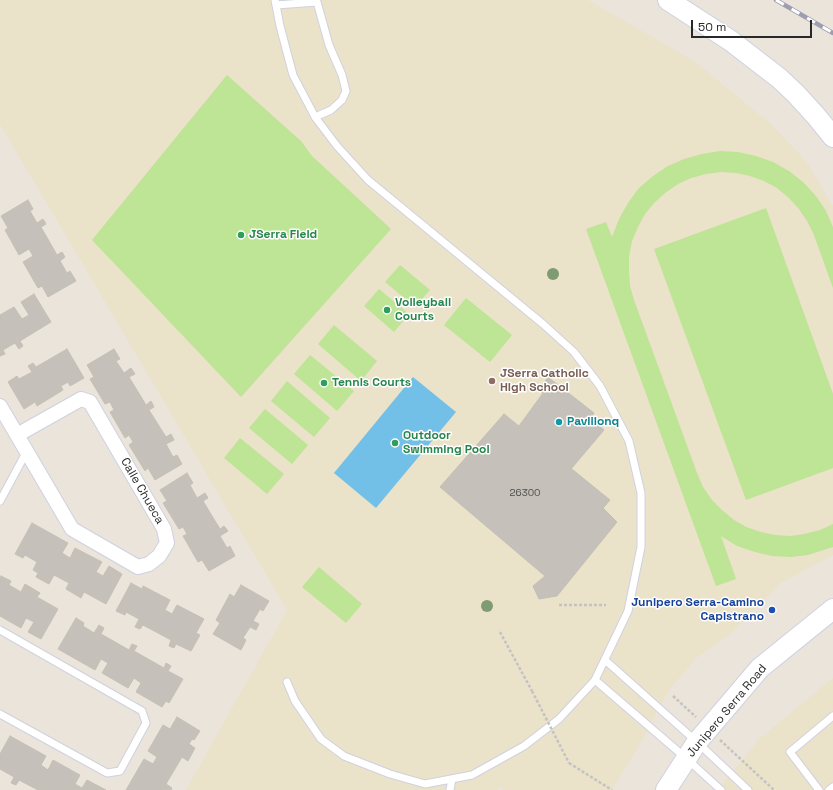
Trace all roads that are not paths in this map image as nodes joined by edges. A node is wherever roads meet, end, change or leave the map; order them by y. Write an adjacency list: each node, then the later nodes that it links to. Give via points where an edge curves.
1 (668, 0): 5 (main road, via 731,41 779,78)
2 (317, 1): 3 (lane); 4 (lane, via 346,92 342,100 331,110)
3 (276, 3): 4 (lane, via 293,75)
4 (315, 117): 12 (lane, via 368,180 574,352 600,386 622,427 629,441 641,493 641,547 628,611)
5 (833, 137)
6 (0, 406): 7 (street, Calle Chueca)
7 (17, 435): 8 (street, Calle Chueca); 8 (street, Calle Chueca, via 81,399 90,402 164,529 167,543 159,556 149,564 138,567 72,529)
8 (27, 451): 9 (lane)
9 (0, 500)
10 (833, 609): 17 (main road, Junipero Serra Road, via 760,668)
11 (0, 630): 15 (lane, via 142,711 146,723 120,771 106,773)
12 (605, 660): 13 (lane); 17 (lane)
13 (595, 680): 18 (lane); 19 (lane, via 559,719 524,746 472,775)
14 (288, 682): 19 (lane, via 295,701 322,739 344,756 425,784)
15 (0, 714)
16 (833, 716): 25 (lane, via 790,752)
17 (703, 736): 18 (main road, Junipero Serra Road); 24 (lane)
18 (687, 759): 22 (main road, Junipero Serra Road); 23 (lane)
19 (452, 779): 21 (lane)
20 (833, 787): 26 (lane)
21 (450, 790)
22 (666, 790)
23 (721, 790)
24 (748, 790)
25 (819, 790)
26 (829, 790)

